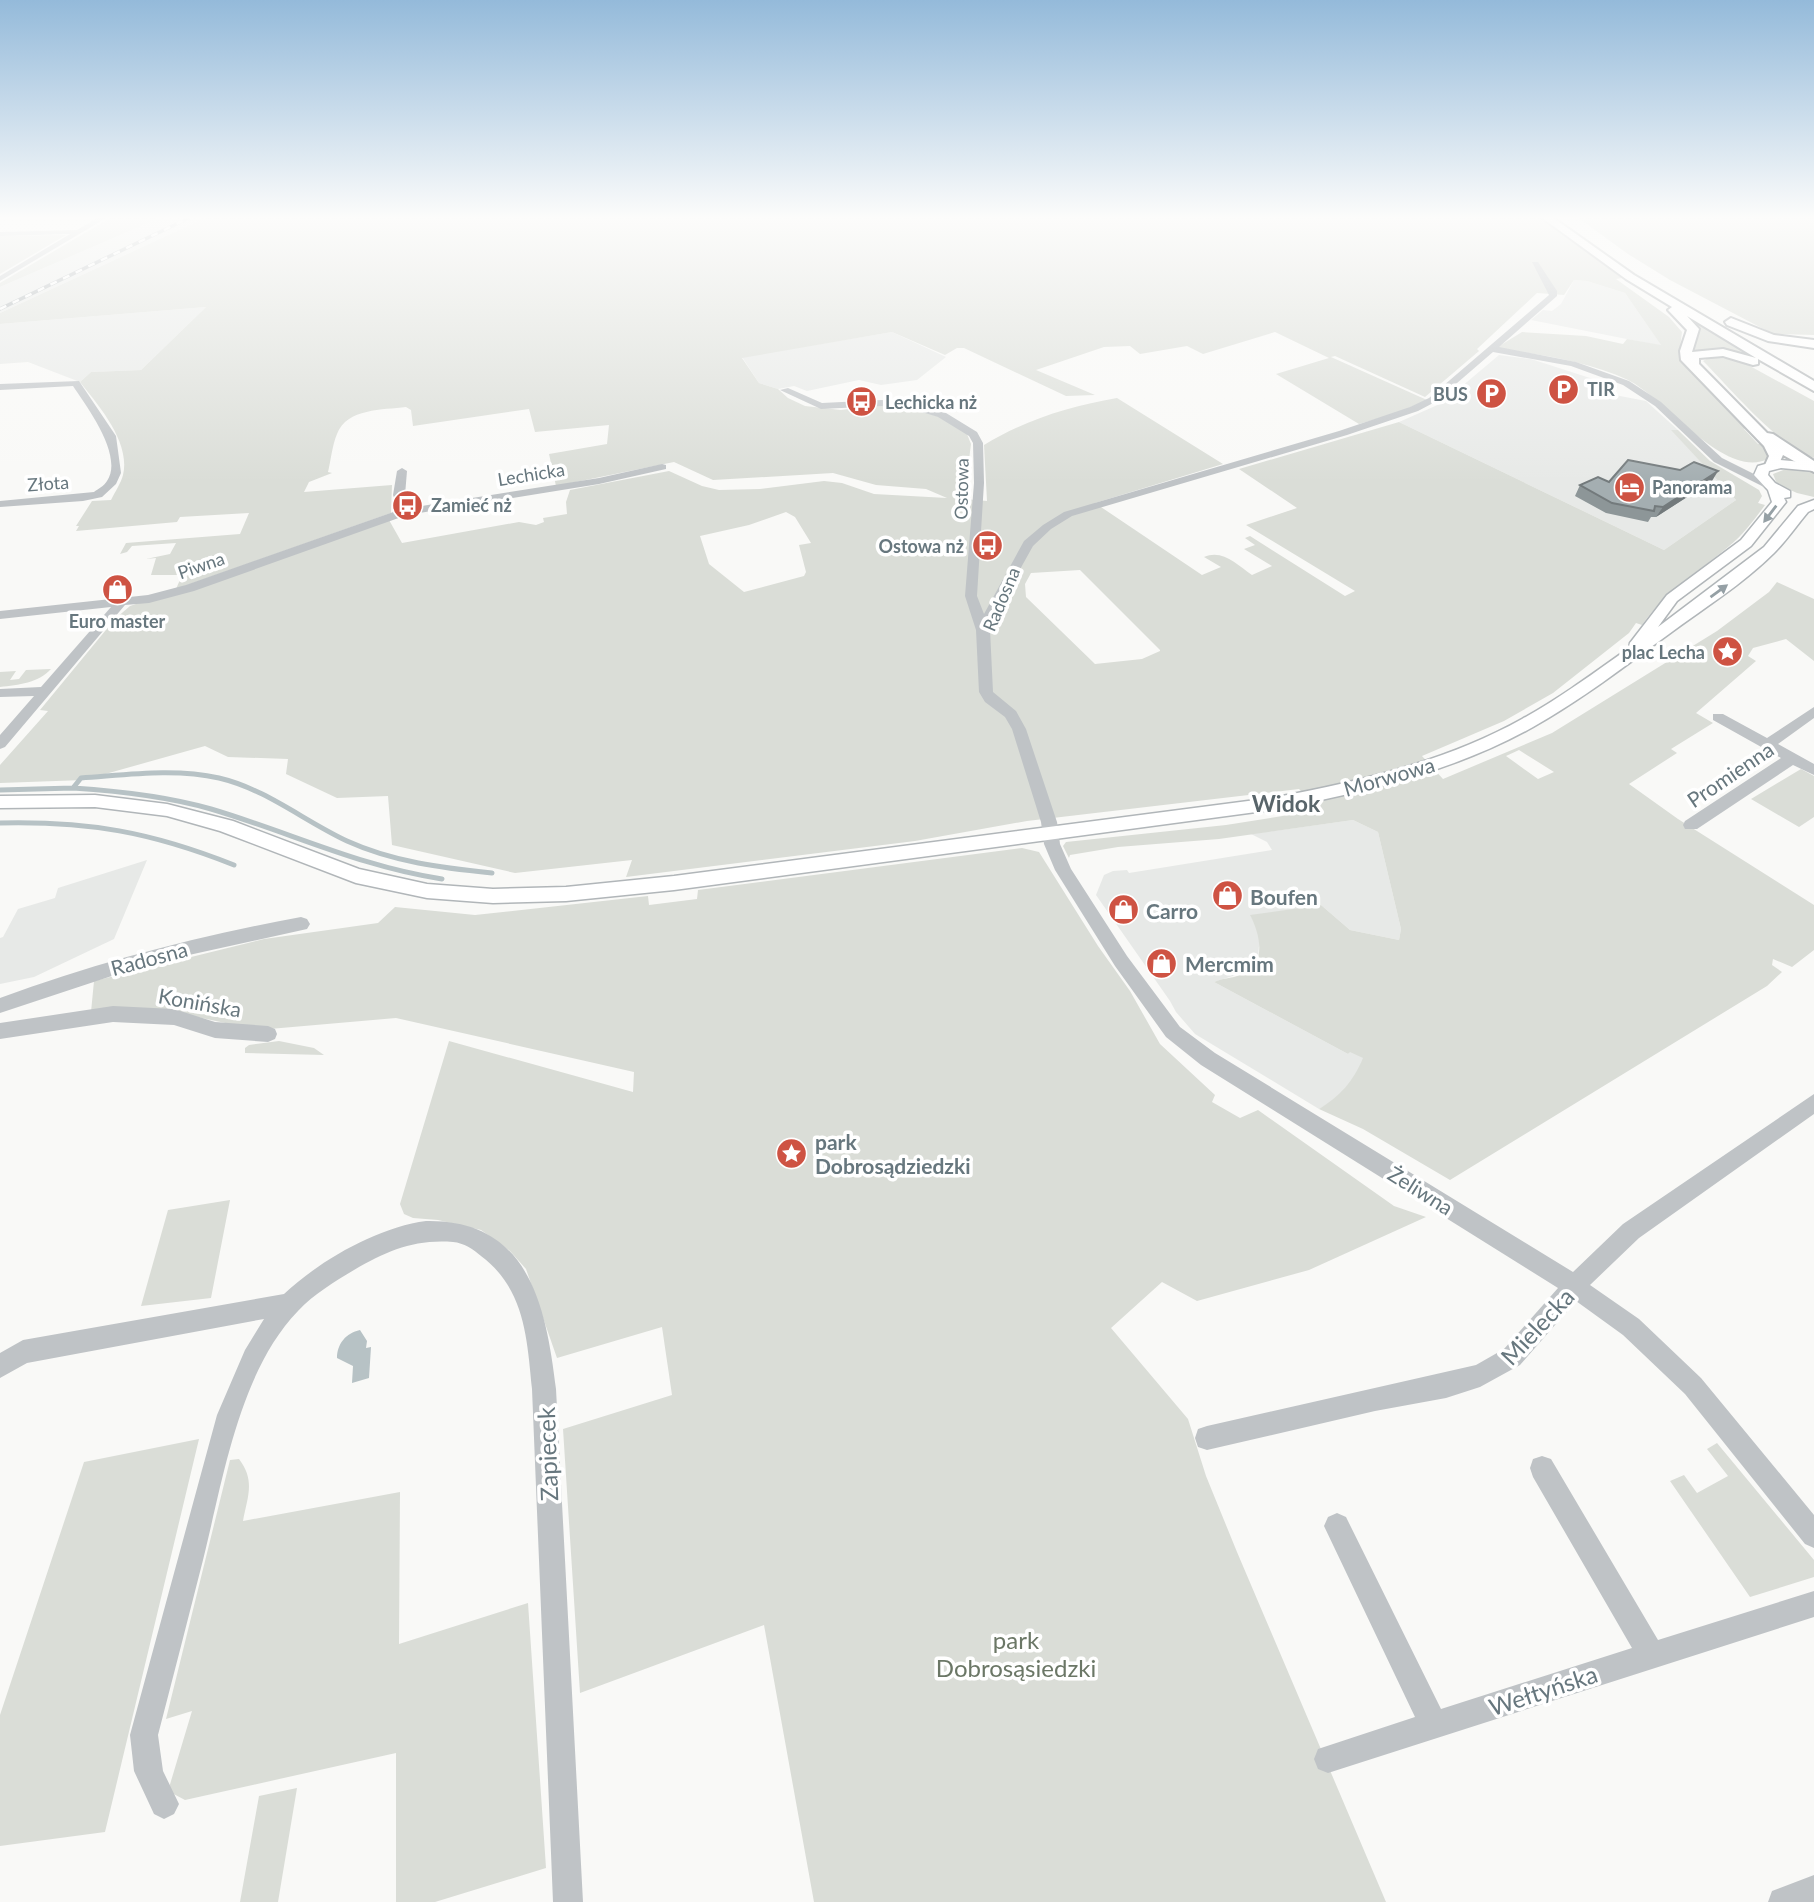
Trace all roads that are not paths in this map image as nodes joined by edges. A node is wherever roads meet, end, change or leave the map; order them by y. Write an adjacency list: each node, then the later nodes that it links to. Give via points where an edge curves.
1 (1542, 306): 7 (street, Radosna)
2 (1666, 306): 8 (highway, via 1692,326 1685,353)
3 (1678, 306): 11 (highway)
4 (1693, 306): 9 (highway)
5 (1697, 306): 6 (highway, via 1760,335)
6 (1814, 344)
7 (1492, 349): 14 (street, via 1573,364 1615,378 1651,398); 25 (street, Radosna, via 1432,400 1414,409 1056,520 1020,556)
8 (1692, 366): 11 (highway, via 1691,359 1697,354 1730,354); 13 (highway)
9 (1814, 377)
10 (0, 387): 21 (street, Złota, via 76,383 111,436 116,473 98,495)
11 (1814, 388)
12 (785, 390): 25 (street, Ostowa, via 828,407 893,403 921,408 970,430 978,443 978,528 971,596)
13 (1751, 424): 15 (highway, via 1776,453); 17 (highway)
14 (1697, 439): 15 (street, via 1732,461); 19 (street, via 1725,465)
15 (1772, 465): 17 (main road); 19 (main road, via 1761,473)
16 (662, 467): 22 (street, Lechicka)
17 (1814, 467)
18 (402, 471): 22 (street, via 399,495)
19 (1772, 487): 20 (main road); 26 (main road, Morwowa, one-way to 26, via 1779,502 1754,534 1672,598)
20 (1814, 503): 26 (main road, Morwowa, one-way to 20, via 1753,565 1803,509)
21 (0, 505)
22 (405, 512): 23 (street, Piwna, via 190,588)
23 (120, 604): 24 (street, Piwna); 27 (street)
24 (0, 615)
25 (983, 630): 37 (street, Radosna, via 987,695 1011,714 1019,729)
26 (1620, 662): 37 (main road, Morwowa, via 1526,724 1405,773 1271,804)
27 (46, 691): 28 (street); 31 (street)
28 (0, 693)
29 (1814, 711): 32 (street, Promienna)
30 (1718, 717): 32 (street)
31 (0, 744)
32 (1768, 744): 33 (street)
33 (1792, 758): 34 (street); 36 (street, Promienna)
34 (1814, 770)
35 (0, 802): 37 (main road, via 83,800 176,812 226,826 348,874 439,892 520,896 620,889)
36 (1691, 825)
37 (1051, 833): 43 (street, Żeliwna, via 1063,870 1091,915 1183,1041)
38 (301, 924): 39 (street, Radosna, via 140,960)
39 (0, 1006)
40 (0, 1031): 41 (street, Konińska, via 113,1014 174,1017 215,1030)
41 (268, 1034)
42 (1814, 1103): 43 (street, Mielecka, via 1630,1231)
43 (1575, 1286): 46 (street, Mielecka, via 1512,1357 1487,1374); 49 (street, Żeliwna, via 1632,1328 1693,1386)
44 (289, 1304): 45 (street, Zapiecek, via 23,1352); 54 (street, Zapiecek, via 260,1345 232,1405 144,1735 144,1761); 56 (street, Zapiecek, via 367,1250 409,1231 462,1233 503,1256 517,1273 538,1339 544,1389)
45 (0, 1366)
46 (1207, 1438)
47 (1542, 1468): 51 (street)
48 (1337, 1526): 52 (street)
49 (1814, 1535)
50 (1814, 1604): 51 (street, Wełtyńska)
51 (1651, 1655): 52 (street, Wełtyńska)
52 (1434, 1725): 53 (street, Wełtyńska)
53 (1328, 1759)
54 (163, 1804)
55 (1814, 1890): 57 (street)
56 (568, 1902)
57 (1783, 1902)

